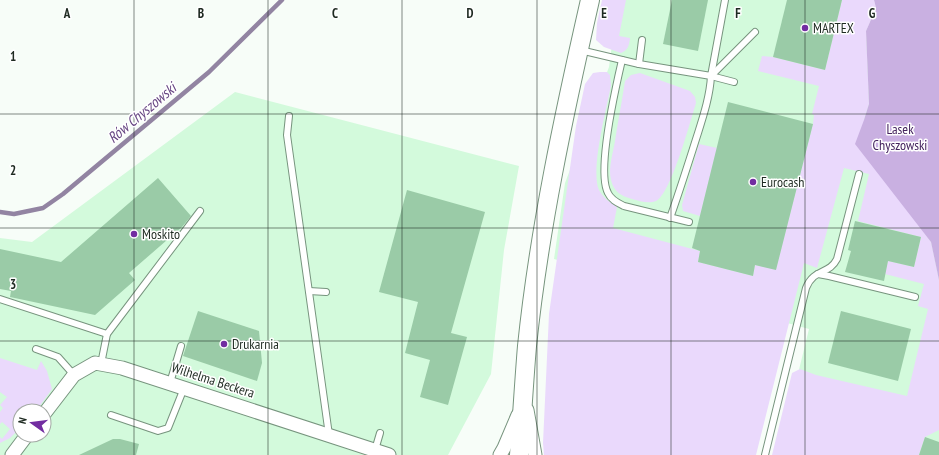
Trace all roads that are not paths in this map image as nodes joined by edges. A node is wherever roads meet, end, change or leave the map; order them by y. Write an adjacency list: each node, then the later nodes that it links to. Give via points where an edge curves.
1 (590, 0): 5 (main road)
2 (725, 0): 8 (lane)
3 (755, 32): 8 (lane)
4 (642, 40): 7 (lane)
5 (578, 50): 6 (lane); 27 (main road, via 552,180 535,284)
6 (622, 60): 7 (lane); 13 (lane, via 612,107 605,161 604,174 608,193 624,206)
7 (639, 64): 8 (lane)
8 (711, 76): 9 (lane); 13 (lane, via 705,109)
9 (734, 82)
10 (289, 116): 16 (lane, via 287,135)
11 (859, 174): 15 (lane, via 838,258 831,267)
12 (200, 211): 20 (lane)
13 (670, 218): 14 (lane)
14 (690, 222)
15 (816, 274): 18 (lane); 39 (lane, via 806,288)
16 (309, 290): 17 (lane); 31 (lane)
17 (326, 292)
18 (915, 297)
19 (0, 299): 20 (lane)
20 (107, 334): 23 (lane)
21 (181, 346): 25 (lane)
22 (36, 349): 24 (lane, via 58,357)
23 (101, 364): 24 (street, Wilhelma Beckera, via 95,363); 25 (street, Wilhelma Beckera)
24 (74, 375): 28 (street, Wilhelma Beckera)
25 (170, 383): 26 (street, Wilhelma Beckera)
26 (184, 388): 29 (lane, via 168,428 158,431); 31 (street, Wilhelma Beckera)
27 (523, 394): 36 (street, via 516,422); 37 (main road); 38 (street)
28 (52, 404)
29 (111, 415)
30 (380, 433): 33 (lane)
31 (329, 435): 33 (street, Wilhelma Beckera)
32 (22, 443): 34 (street)
33 (375, 450): 35 (street, Wilhelma Beckera)
34 (12, 455)
35 (389, 455)
36 (500, 455)
37 (519, 455)
38 (535, 455)
39 (765, 455)

